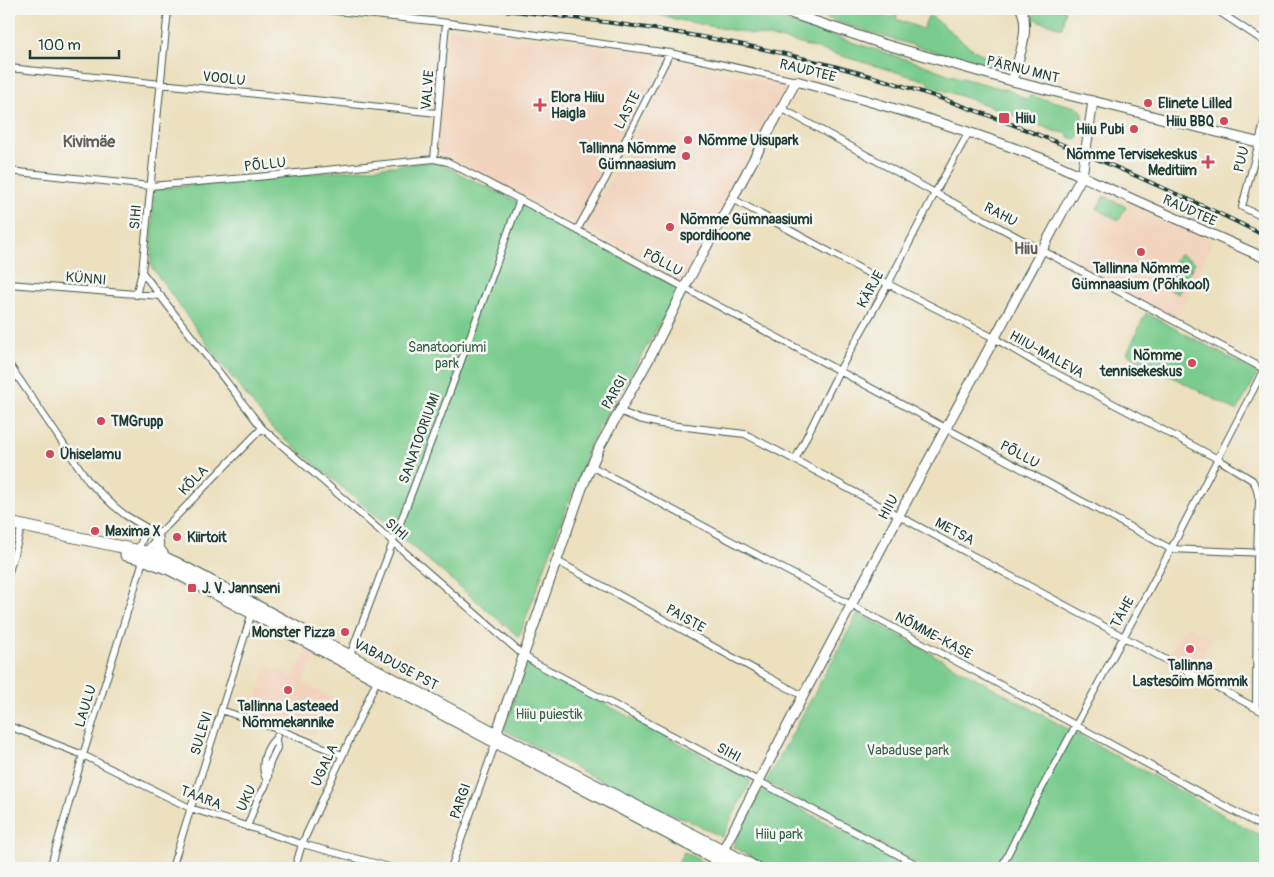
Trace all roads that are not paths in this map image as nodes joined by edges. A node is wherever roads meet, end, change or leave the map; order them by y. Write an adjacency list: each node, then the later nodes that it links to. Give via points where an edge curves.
1 (168, 9): 12 (street, SIHI)
2 (317, 9): 6 (street, RAUDTEE)
3 (778, 9): 11 (street, PÄRNU MNT)
4 (1021, 9): 11 (street, via 1025,30)
5 (1216, 9): 7 (street)
6 (446, 23): 8 (street, RAUDTEE); 16 (street, VALVE)
7 (1265, 42)
8 (670, 53): 10 (street, RAUDTEE); 29 (street, LASTE)
9 (9, 68): 12 (street, VOOLU)
10 (796, 81): 15 (street, PARGI); 19 (street, RAUDTEE)
11 (1012, 81): 13 (street, PÄRNU MNT)
12 (161, 84): 16 (street, VOOLU); 24 (street, SIHI)
13 (1062, 93): 14 (street, PÄRNU MNT); 17 (street, via 1085,107)
14 (1093, 101): 17 (street, HIIU); 20 (street, PÄRNU MNT)
15 (781, 108): 25 (street, RAHU); 27 (street, PARGI)
16 (437, 113): 21 (street, VALVE)
17 (1090, 118): 23 (street, HIIU)
18 (1265, 119): 20 (street, PUU)
19 (969, 132): 23 (street, RAUDTEE); 25 (street, KÄRJE)
20 (1262, 143): 28 (street, PUU, via 1242,207)
21 (434, 159): 24 (street, PÕLLU); 26 (street, PÕLLU, via 448,162)
22 (9, 171): 24 (street, PÕLLU)
23 (1082, 176): 30 (street, HIIU); 31 (street, RAUDTEE)
24 (150, 186): 32 (street, SIHI)
25 (935, 193): 30 (street, RAHU); 34 (street, KÄRJE)
26 (520, 199): 29 (street, PÕLLU); 54 (street, SANATOORIUMI)
27 (733, 199): 34 (street, HIIU-MALEVA); 35 (street, PARGI)
28 (1265, 218)
29 (577, 230): 35 (street, PÕLLU)
30 (1042, 249): 38 (street, HIIU); 40 (street, RAHU)
31 (1265, 258)
32 (142, 272): 36 (street); 37 (street, SIHI)
33 (9, 284): 36 (street, KÜNNI)
34 (888, 284): 38 (street, HIIU-MALEVA); 41 (street, KÄRJE)
35 (685, 288): 41 (street, PÕLLU); 42 (street, PARGI)
36 (136, 295): 37 (street, KÜNNI)
37 (161, 296): 43 (street, SIHI)
38 (994, 338): 44 (street, HIIU); 45 (street, HIIU-MALEVA)
39 (9, 364): 50 (street, via 89,482 125,515)
40 (1264, 368): 45 (street, TÄHE)
41 (839, 371): 44 (street, PÕLLU); 46 (street, KÄRJE)
42 (619, 411): 46 (street, METSA, via 661,424 745,434); 47 (street, PARGI)
43 (262, 428): 53 (street, KÕLA); 54 (street, SIHI)
44 (946, 428): 48 (street, HIIU); 55 (street, PÕLLU)
45 (1218, 459): 55 (street, TÄHE); 57 (street, HIIU-MALEVA, via 1252,480 1256,486 1259,500)
46 (795, 460): 48 (street, METSA)
47 (591, 466): 60 (street, PARGI); 62 (street, NÕMME-KASE)
48 (899, 516): 62 (street, HIIU); 64 (street, METSA)
49 (9, 523): 52 (highway, VABADUSE PST)
50 (147, 528): 53 (street); 58 (street, LAULU)
51 (9, 529): 52 (highway, VABADUSE PST)
52 (22, 529): 58 (highway, VABADUSE PST); 61 (street)
53 (159, 535): 58 (street, KÕLA); 59 (highway, via 158,548)
54 (393, 542): 65 (street, SIHI); 66 (street, SANATOORIUMI)
55 (1171, 549): 57 (street, PÕLLU); 64 (street, TÄHE)
56 (1265, 552): 57 (street, PÕLLU)
57 (1257, 553): 69 (street, HIIU-MALEVA)
58 (142, 554): 59 (highway, VABADUSE PST); 63 (highway, VABADUSE PST); 76 (street, LAULU)
59 (165, 558): 63 (highway, VABADUSE PST)
60 (557, 561): 65 (street, PARGI); 68 (street, PAISTE)
61 (9, 572)
62 (851, 605): 68 (street, HIIU); 72 (street, NÕMME-KASE)
63 (254, 609): 66 (highway, VABADUSE PST); 70 (street, SULEVI)
64 (1123, 637): 69 (street, METSA); 72 (street, TÄHE)
65 (524, 655): 75 (street, PARGI); 78 (street, SIHI)
66 (348, 660): 67 (highway, VABADUSE PST)
67 (379, 676): 75 (highway, VABADUSE PST); 77 (street, UGALA)
68 (803, 696): 78 (street, HIIU)
69 (1256, 708): 71 (street, METSA)
70 (221, 710): 74 (street); 79 (street, SULEVI)
71 (1265, 713)
72 (1076, 725): 81 (street, NÕMME-KASE); 92 (street, TÄHE)
73 (9, 726): 76 (street, TAARA)
74 (280, 730): 77 (street); 80 (street, UKU, via 263,764 267,780 265,788)
75 (496, 738): 83 (highway, VABADUSE PST, via 626,802); 88 (street, PARGI)
76 (83, 755): 79 (street, TAARA); 84 (street, LAULU)
77 (342, 755): 82 (street, UGALA)
78 (758, 782): 83 (street, HIIU); 91 (street, SIHI)
79 (190, 808): 80 (street, TAARA); 85 (street, SULEVI)
80 (247, 827): 82 (street, TAARA)
81 (1265, 828)
82 (302, 844): 86 (street, UGALA); 87 (street, TAARA)
83 (719, 860): 89 (highway, VABADUSE PST); 90 (highway, VABADUSE PST)
84 (50, 868)
85 (172, 868)
86 (295, 868)
87 (393, 868)
88 (451, 868)
89 (733, 868)
90 (756, 868)
91 (923, 868)
92 (1001, 868)

